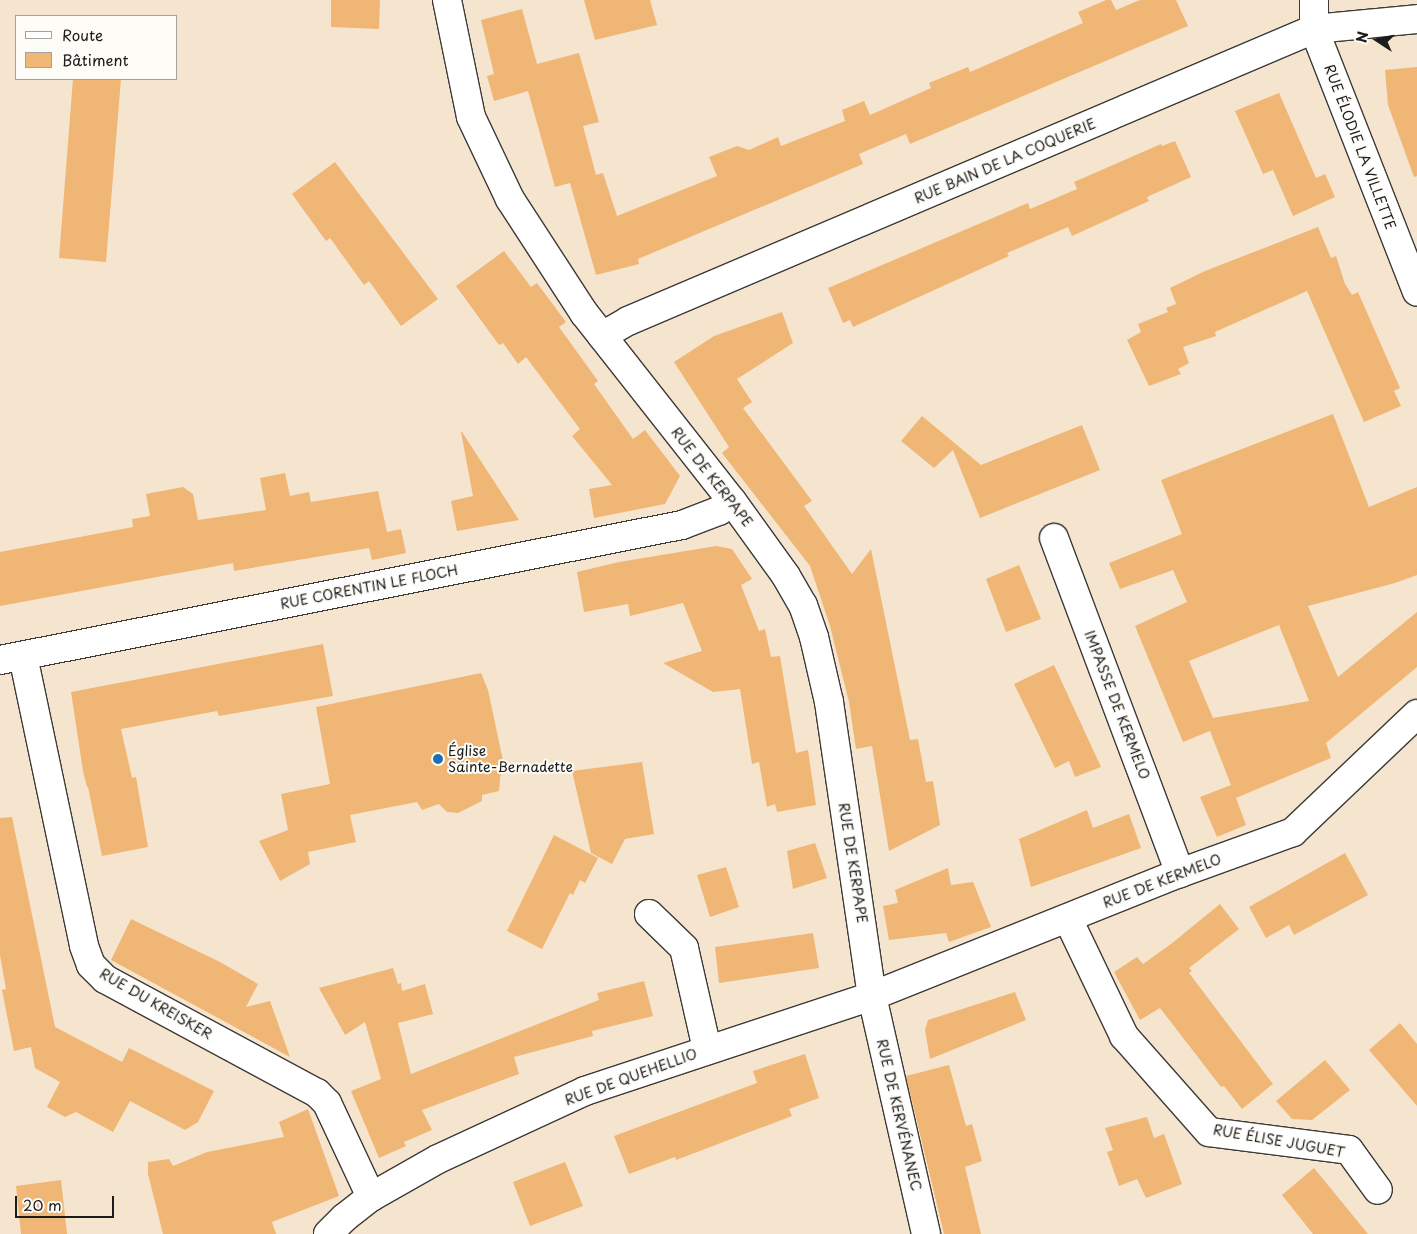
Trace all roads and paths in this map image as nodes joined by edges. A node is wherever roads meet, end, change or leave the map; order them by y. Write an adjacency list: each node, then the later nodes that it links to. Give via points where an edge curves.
1 (447, 0): 6 (street, RUE DE KERPAPE, via 471,117 510,199)
2 (1314, 0): 4 (street, RUE ÉLODIE LA VILLETTE)
3 (1417, 19): 4 (street, RUE BAIN DE LA COQUERIE)
4 (1314, 29): 5 (street, RUE ÉLODIE LA VILLETTE); 6 (street, RUE BAIN DE LA COQUERIE, via 628,322)
5 (1417, 292)
6 (602, 336): 7 (street, RUE DE KERPAPE)
7 (732, 500): 9 (street, RUE CORENTIN LE FLOCH, via 719,511 682,525); 14 (street, RUE DE KERPAPE, via 786,576 814,637 829,702)
8 (1054, 538): 11 (street, IMPASSE DE KERMELO)
9 (12, 658): 17 (street, RUE DU KREISKER, via 85,952 91,965 105,979 317,1093 327,1103)
10 (1417, 714): 11 (street, RUE DE KERMELO, via 1293,832)
11 (1180, 873): 13 (street, RUE DE KERMELO)
12 (649, 914): 15 (street, via 684,948)
13 (1068, 919): 14 (street, RUE DE KERMELO); 16 (street, RUE ÉLISE JUGUET, via 1124,1036 1209,1132 1349,1150)
14 (872, 996): 15 (street, RUE DE QUEHELLIO); 19 (street, RUE DE KERVÉNANEC)
15 (707, 1049): 17 (street, RUE DE QUEHELLIO, via 585,1091 438,1159)
16 (1378, 1190)
17 (371, 1197): 18 (street, RUE DE QUEHELLIO)
18 (328, 1234)
19 (926, 1234)

